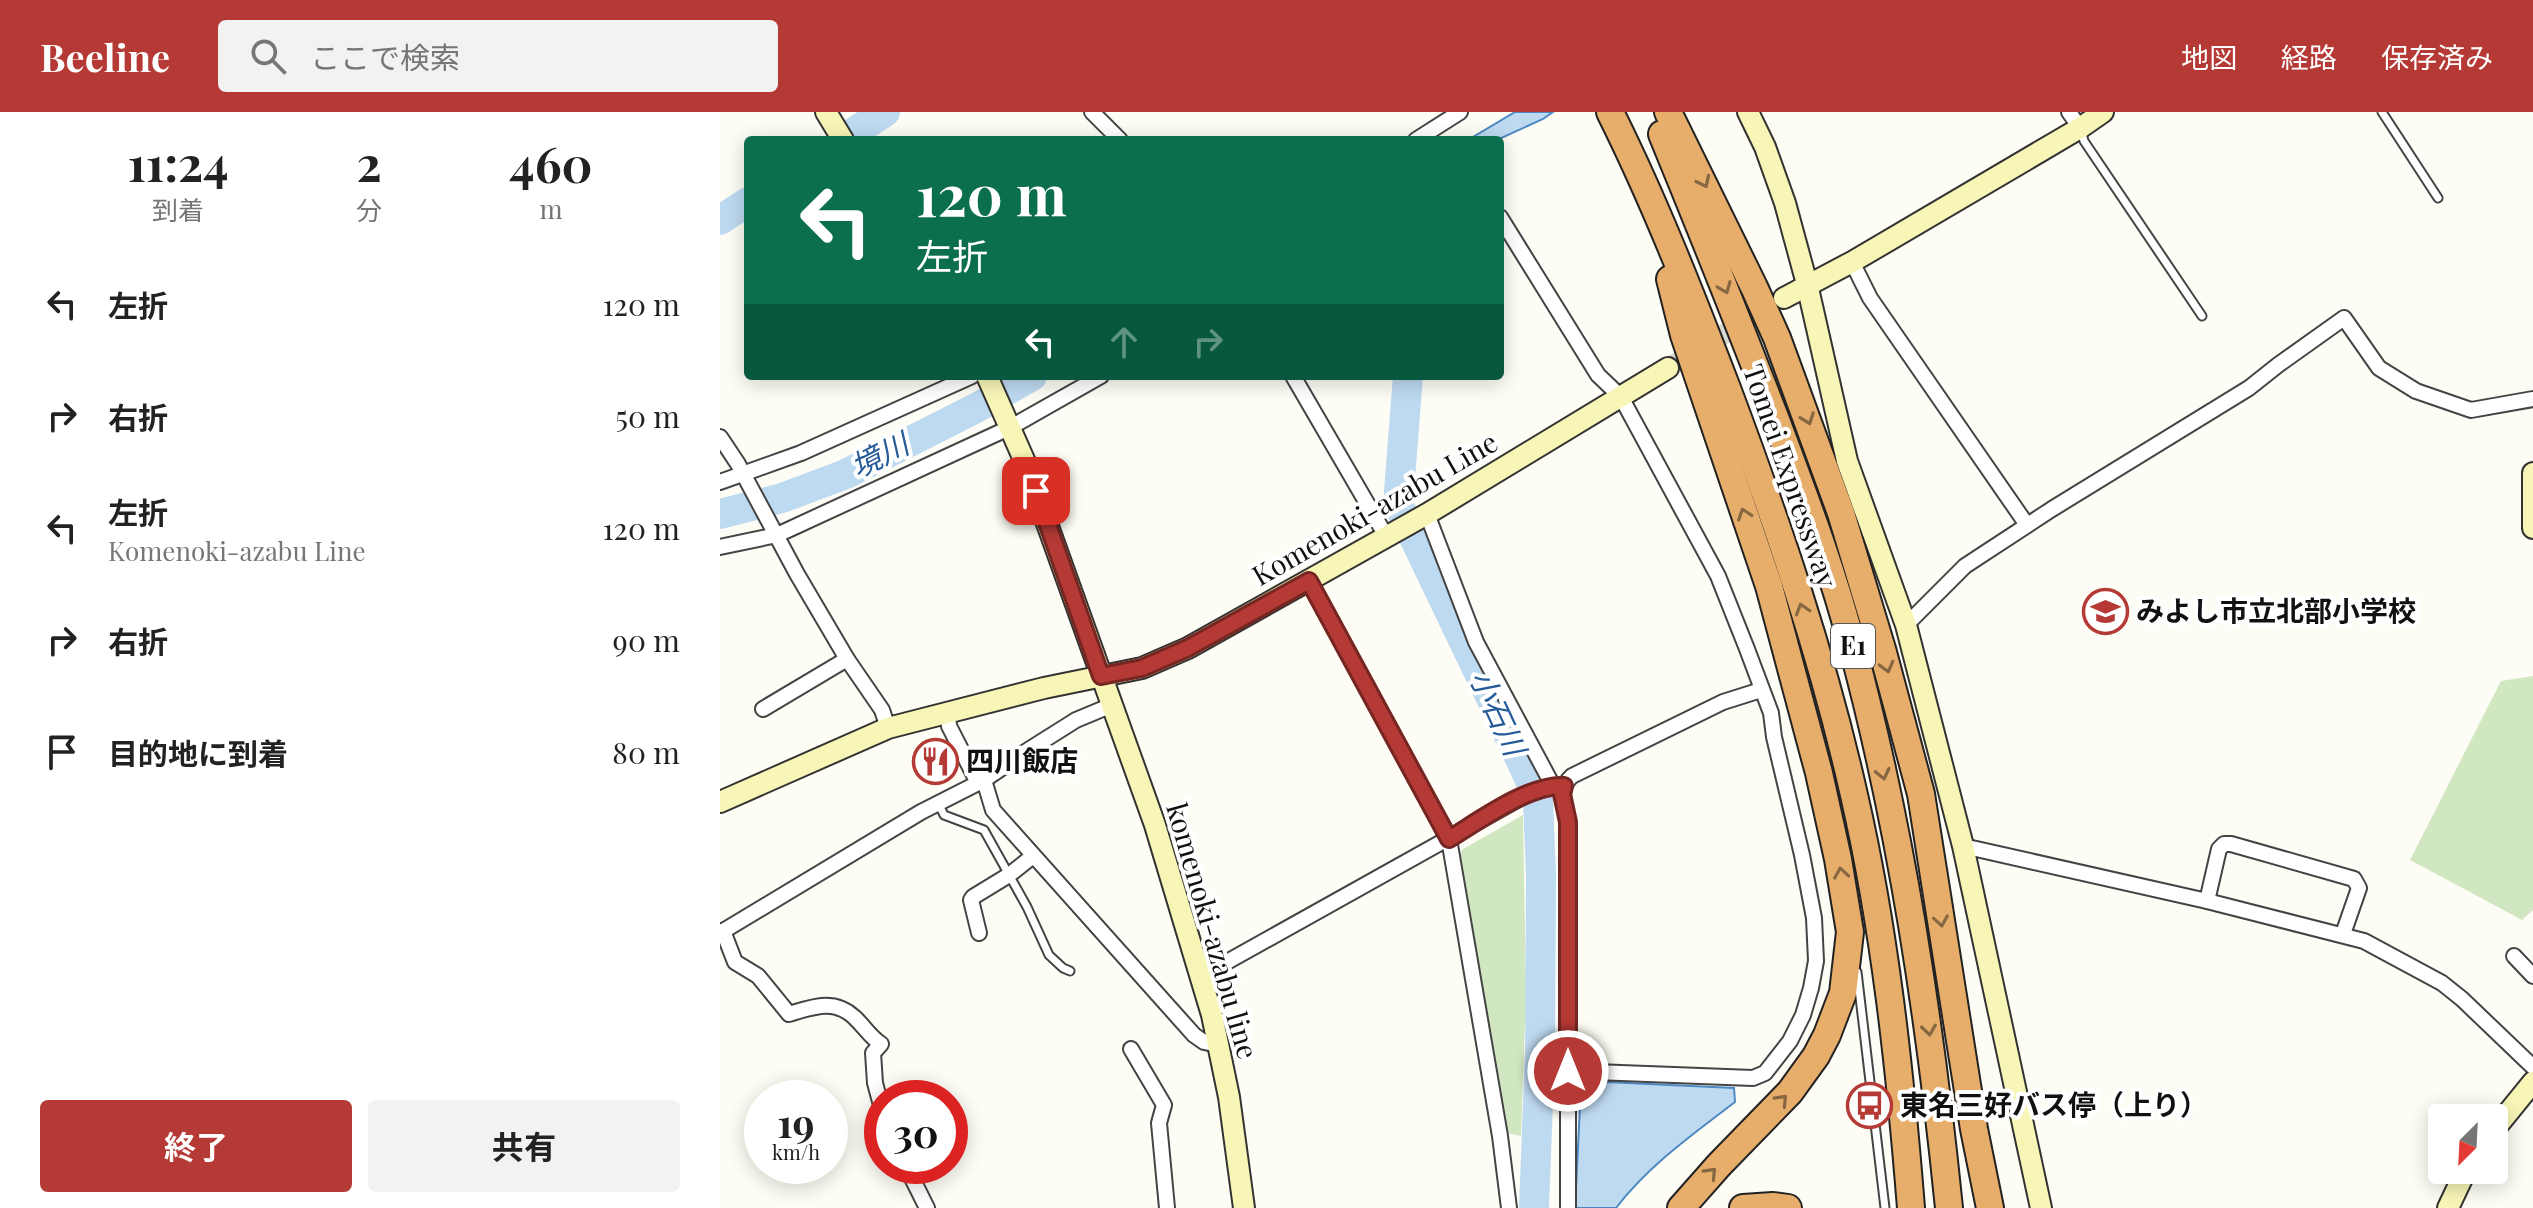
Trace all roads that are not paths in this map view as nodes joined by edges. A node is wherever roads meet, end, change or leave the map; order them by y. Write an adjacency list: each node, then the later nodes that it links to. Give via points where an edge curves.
1 (1092, 112): 10 (street)
2 (1460, 112): 11 (street)
3 (1653, 112): 83 (highway, Tomei Expressway / E1, one-way to 83, via 1804,494 1853,647 1915,937)
4 (1668, 112): 72 (highway, one-way to 72, via 1777,338 1850,543 1921,794)
5 (1748, 112): 16 (street, via 1785,203)
6 (2103, 112): 9 (street)
7 (2382, 112): 12 (lane)
8 (1611, 115): 13 (highway, Tomei Expressway / E1)
9 (2075, 120): 15 (street); 18 (lane)
10 (1116, 136)
11 (1422, 136)
12 (2438, 198)
13 (1653, 206): 56 (highway, one-way to 13, via 1819,773 1769,586 1684,335); 82 (highway, Tomei Expressway / E1, one-way to 13, via 1884,956 1854,795 1764,488)
14 (1504, 223): 24 (street, via 1598,375)
15 (1852, 262): 16 (street); 32 (street, via 1870,298)
16 (1807, 284): 17 (street); 38 (street, via 1847,461)
17 (1784, 298)
18 (2202, 316)
19 (1668, 368): 24 (street, Komenoki-azabu Line)
20 (963, 380): 29 (street)
21 (989, 380): 26 (street, komenoki-azabu line)
22 (1094, 380): 26 (street)
23 (1295, 380): 35 (street)
24 (1621, 397): 31 (street, Komenoki-azabu Line); 41 (street, via 1718,576)
25 (2533, 399): 32 (street, via 2471,410 2416,391 2379,368 2344,318 2249,388)
26 (1011, 427): 34 (street); 40 (street, komenoki-azabu line)
27 (720, 437): 29 (street)
28 (2533, 473): 33 (street)
29 (743, 476): 30 (street); 34 (street)
30 (720, 482)
31 (1426, 514): 35 (street, Komenoki-azabu Line); 47 (street, via 1476,642)
32 (2027, 525): 38 (street, via 1965,566)
33 (2533, 527)
34 (775, 532): 36 (street); 39 (street)
35 (1388, 534): 37 (street, Komenoki-azabu Line)
36 (720, 547)
37 (1309, 581): 40 (street, Komenoki-azabu Line, via 1188,648 1142,668); 50 (street)
38 (1906, 625): 51 (street)
39 (847, 659): 43 (street); 45 (street, via 882,710)
40 (1101, 676): 42 (street, komenoki-azabu line); 44 (street, Komenoki-azabu Line)
41 (1761, 690): 47 (street, via 1723,702); 66 (street, via 1771,713 1814,918 1816,961 1796,1028 1765,1073 1753,1078)
42 (1112, 705): 46 (street, via 1076,720); 62 (street, komenoki-azabu line)
43 (763, 709)
44 (948, 712): 45 (street, Komenoki-azabu Line); 46 (street, via 949,726)
45 (888, 728): 48 (street, Komenoki-azabu Line)
46 (981, 782): 49 (street); 52 (street, via 993,810)
47 (1554, 787): 50 (street, via 1524,796); 66 (street, via 1562,794 1568,822)
48 (720, 802)
49 (938, 803): 53 (lane, via 944,815 984,830); 55 (street)
50 (1449, 839): 62 (street); 76 (street)
51 (1963, 846): 54 (street); 84 (street)
52 (1033, 856): 53 (street); 63 (street, via 1194,1035)
53 (1009, 875): 57 (street, via 971,900); 60 (lane, via 1049,955)
54 (2207, 901): 58 (street); 58 (street, via 2219,849 2231,844 2354,879 2359,888)
55 (722, 932): 67 (street, via 735,962 758,976 789,1014 834,1005 853,1015 881,1044 873,1053)
56 (1850, 932): 78 (highway, one-way to 56, via 1790,1092 1816,1056 1843,993); 81 (lane)
57 (979, 933)
58 (2343, 934): 65 (street, via 2442,983)
59 (2514, 956): 61 (street)
60 (1070, 971)
61 (2533, 976)
62 (1200, 977): 63 (street, komenoki-azabu line)
63 (1219, 1045): 75 (street, komenoki-azabu line)
64 (1131, 1049): 74 (street, via 1164,1105 1159,1123)
65 (2533, 1067)
66 (1568, 1071): 77 (street)
67 (875, 1080)
68 (2533, 1082): 69 (street)
69 (2508, 1113)
70 (915, 1184): 73 (street)
71 (2459, 1184): 85 (street)
72 (1983, 1200)
73 (927, 1208)
74 (1167, 1208)
75 (1241, 1208)
76 (1509, 1208)
77 (1568, 1208)
78 (1681, 1208)
79 (1743, 1208): 80 (highway)
80 (1788, 1208)
81 (1885, 1208)
82 (1911, 1208)
83 (1949, 1208)
84 (2041, 1208)
85 (2448, 1208)

